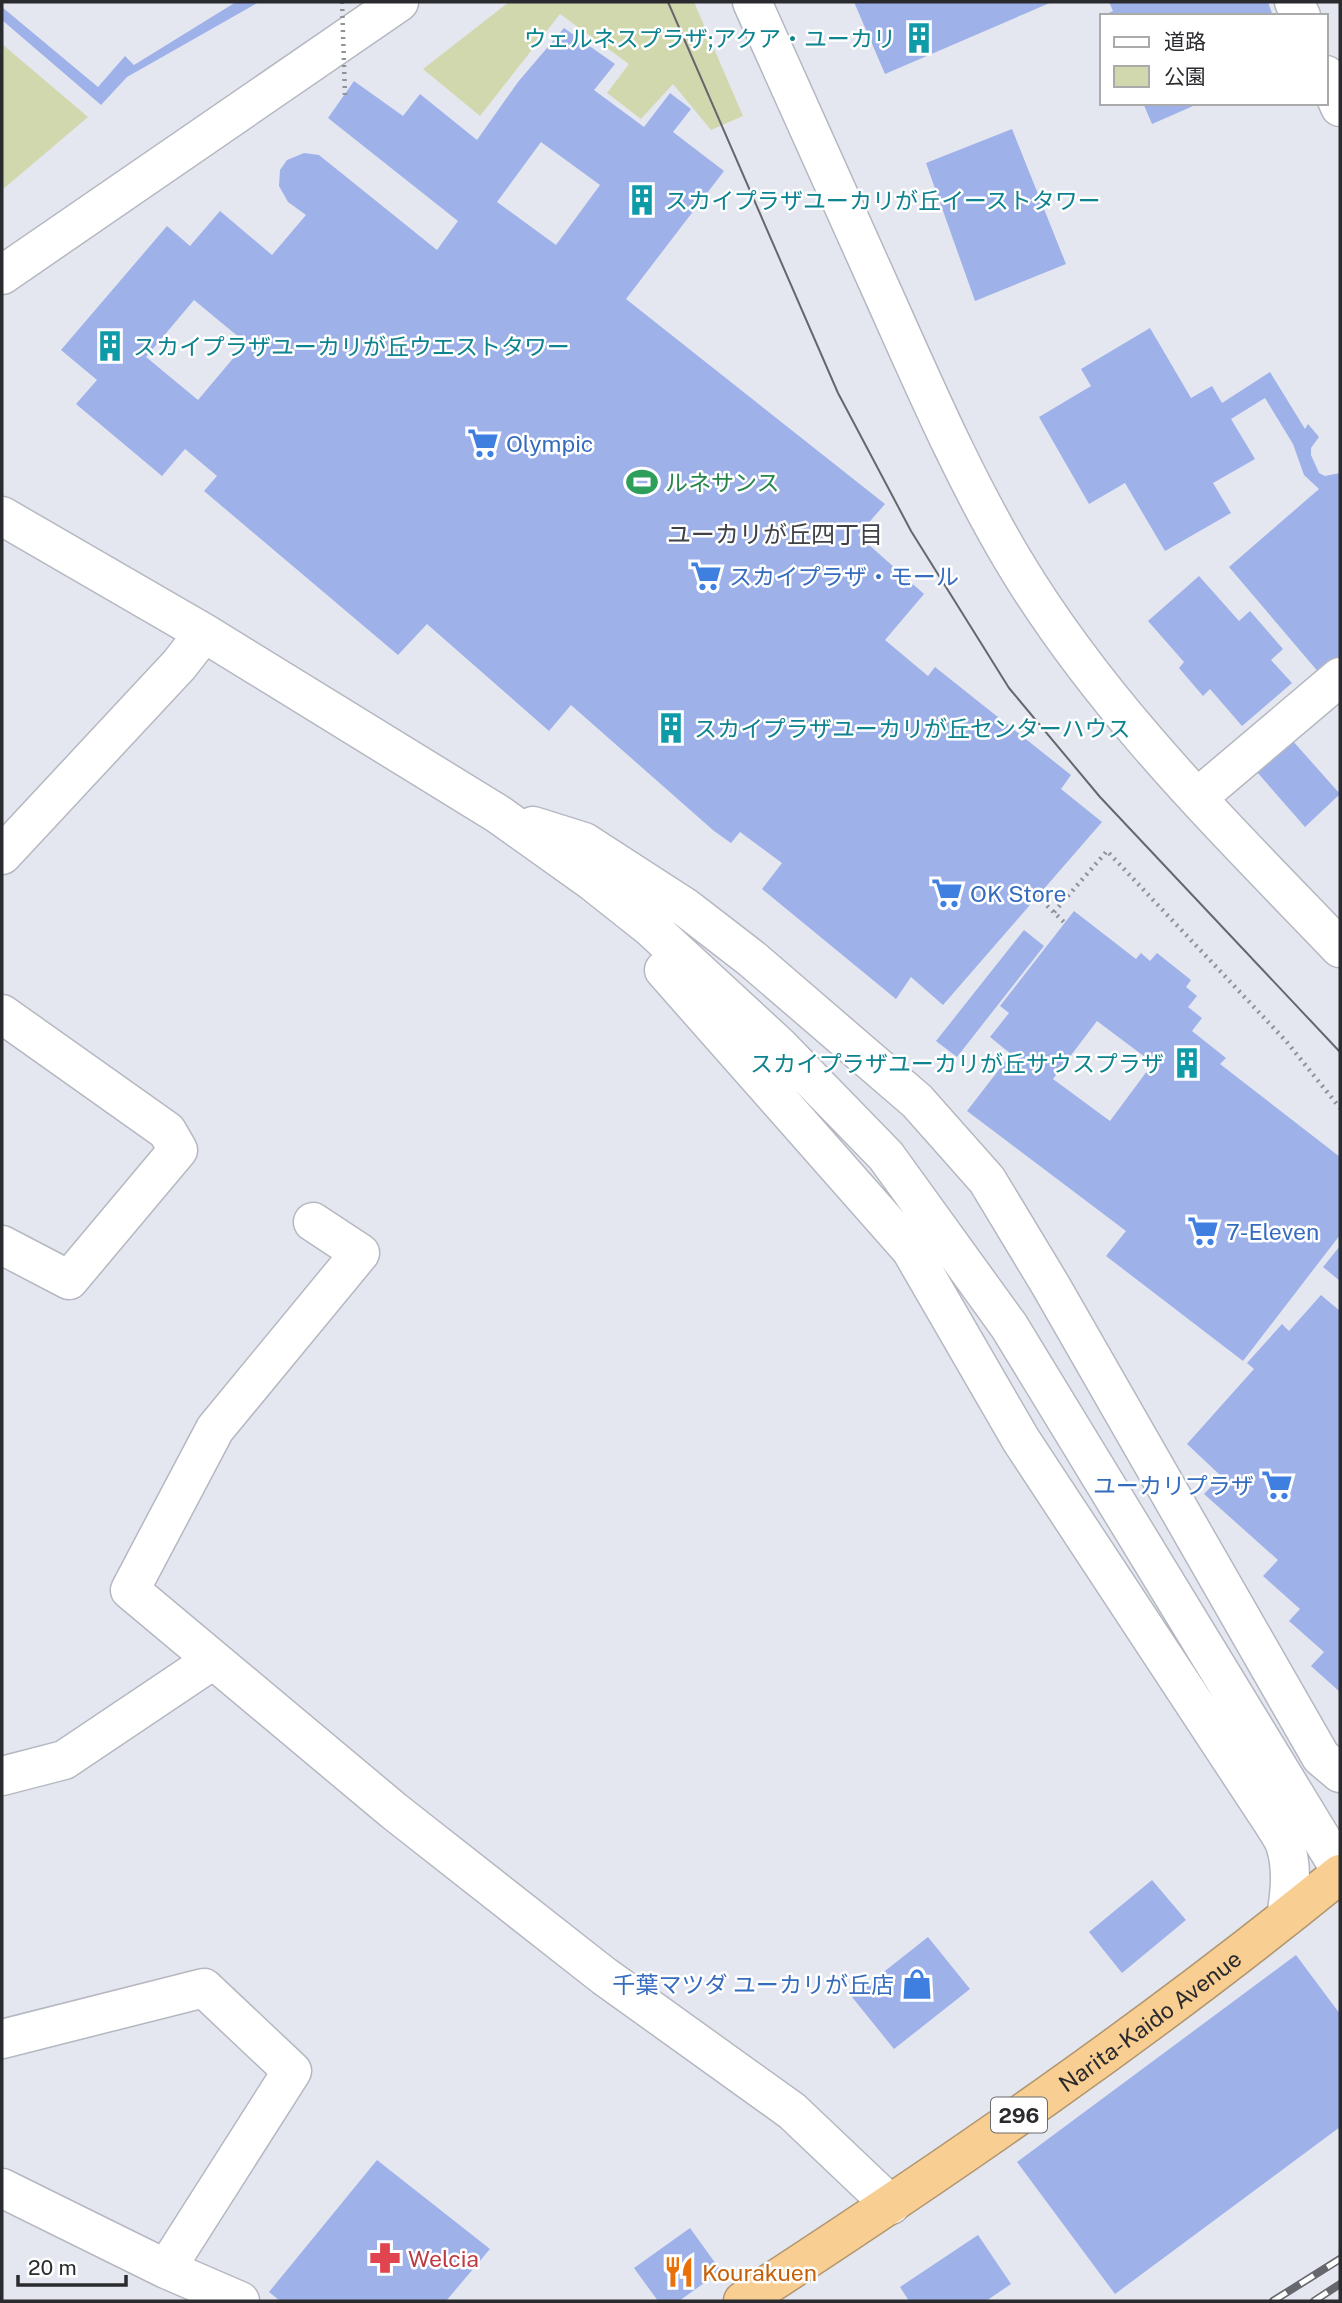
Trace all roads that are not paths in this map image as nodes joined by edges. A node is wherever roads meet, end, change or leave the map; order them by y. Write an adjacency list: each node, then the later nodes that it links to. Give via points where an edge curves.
1 (399, 2): 5 (street)
2 (752, 2): 9 (street, via 913,362 1014,561 1119,709)
3 (1328, 80): 4 (street)
4 (1340, 107)
5 (2, 275)
6 (2, 516): 7 (street)
7 (204, 633): 10 (street); 11 (street)
8 (1340, 677): 9 (street)
9 (1197, 798): 13 (street)
10 (498, 814): 12 (street); 18 (street, via 584,842 686,908 917,1101 987,1180 1321,1757)
11 (2, 855)
12 (592, 881): 20 (street, via 779,1046 886,1156 1009,1326); 22 (street, via 600,897 911,1250 1021,1440 1285,1844 1290,1888)
13 (1340, 948)
14 (2, 1014): 16 (street, via 167,1131 178,1150 69,1280)
15 (313, 1222): 17 (street, via 360,1253 215,1429 130,1591)
16 (2, 1245)
17 (214, 1660): 19 (street, via 64,1760); 25 (street, via 394,1811 604,1976 792,2111)
18 (1340, 1773)
19 (2, 1776)
20 (1340, 1869)
21 (1340, 1874): 22 (highway, Narita-Kaido Avenue / 296)
22 (1286, 1917): 25 (highway, Narita-Kaido Avenue / 296, via 1135,2033)
23 (2, 2039): 26 (street, via 204,1987 292,2071)
24 (2, 2189): 26 (street)
25 (891, 2205): 28 (highway, Narita-Kaido Avenue / 296)
26 (166, 2269): 27 (street)
27 (240, 2301)
28 (743, 2301)

